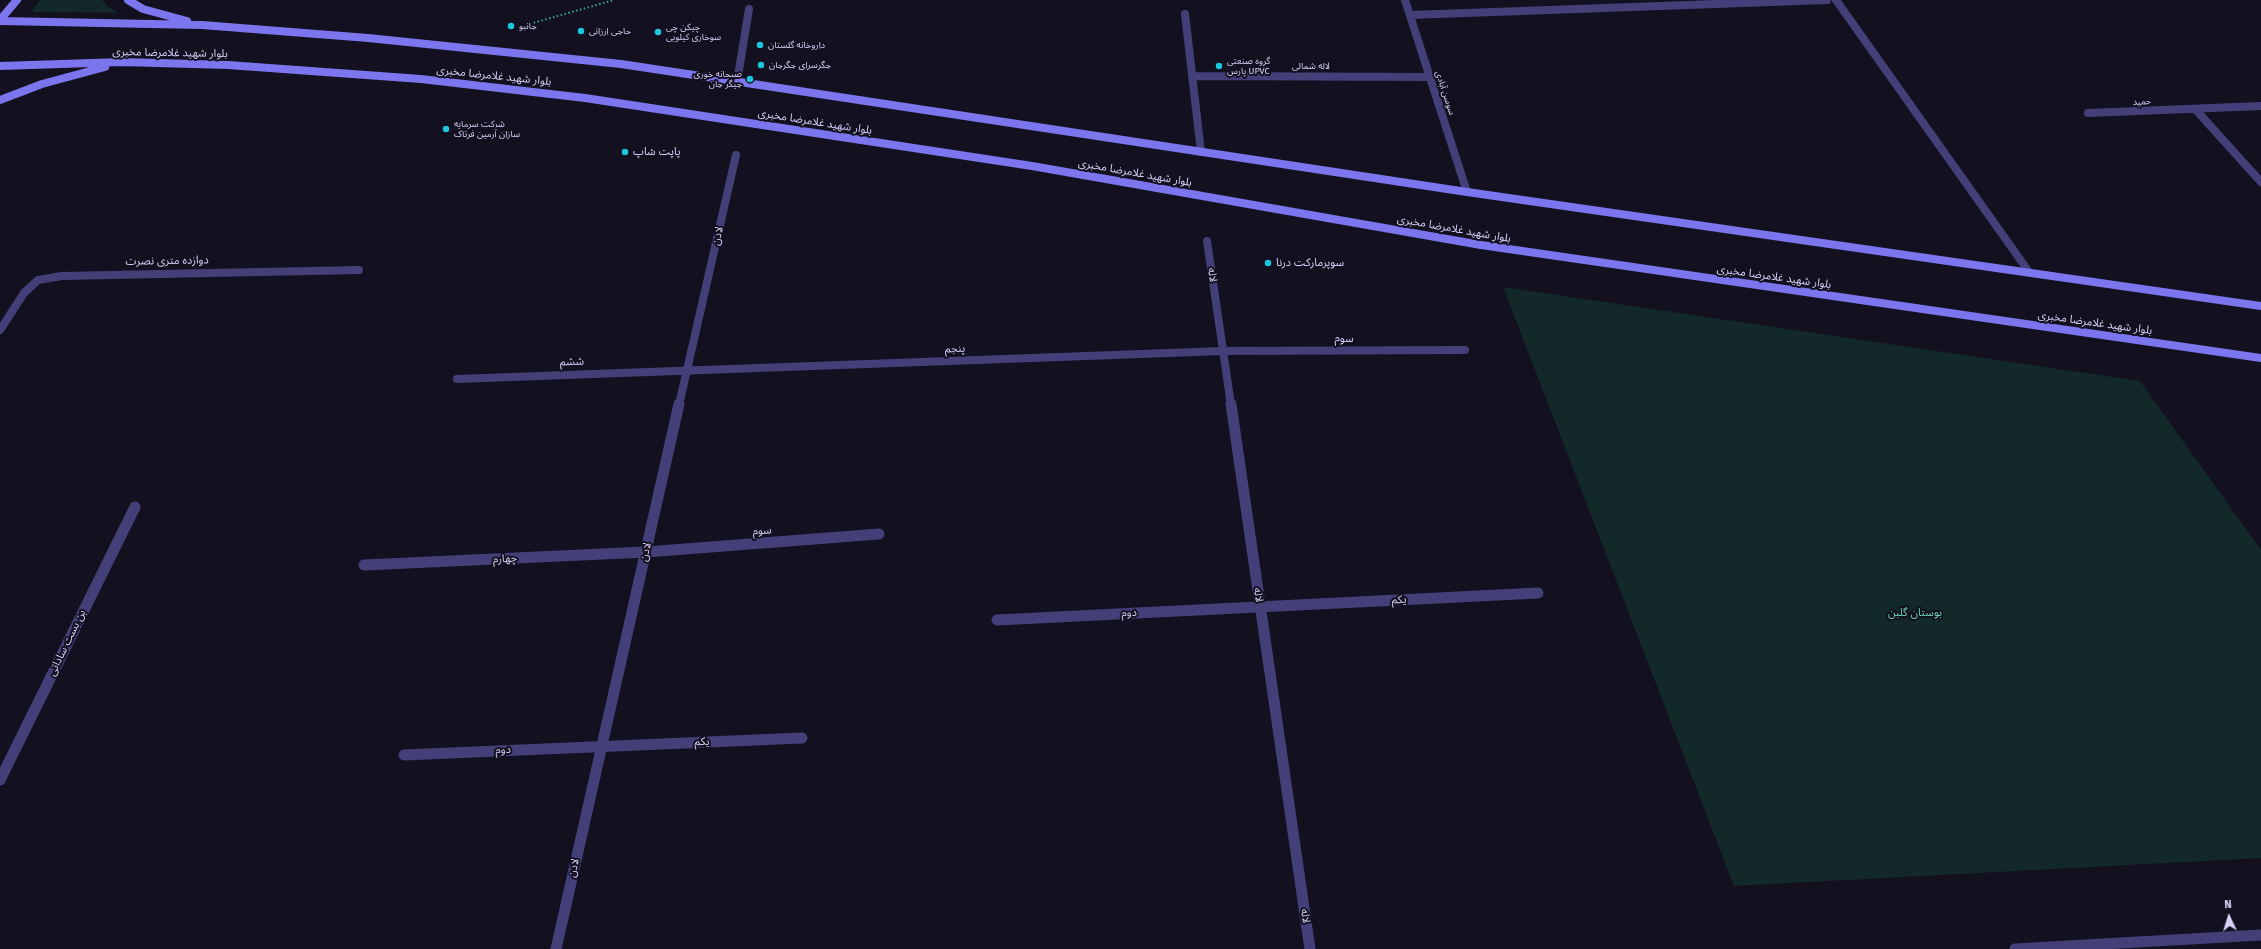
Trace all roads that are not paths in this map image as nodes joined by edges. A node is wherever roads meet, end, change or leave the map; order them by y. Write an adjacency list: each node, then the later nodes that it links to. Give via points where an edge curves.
1 (17, 0): 9 (main road)
2 (128, 0): 10 (main road, via 143,9)
3 (1405, 0): 8 (street, سوسن آبادی)
4 (1827, 0): 8 (street)
5 (1836, 0): 26 (street)
6 (749, 9): 15 (street)
7 (1185, 14): 13 (street)
8 (1410, 15): 14 (street, سوسن آبادی)
9 (0, 20): 10 (main road)
10 (202, 25): 15 (main road, via 368,38 590,61)
11 (122, 62): 12 (main road, بلوار شهید غلامرضا مخبری); 16 (main road, via 42,84); 31 (main road, بلوار شهید غلامرضا مخبری, via 228,65 406,78 585,98 1032,166 1481,245)
12 (0, 66)
13 (1192, 76): 14 (street, لاله شمالی); 20 (street)
14 (1429, 76): 23 (street, سوسن آبادی)
15 (737, 82): 20 (main road)
16 (0, 100)
17 (2261, 106): 18 (street, حمید)
18 (2196, 110): 19 (street, حمید); 22 (street)
19 (2088, 113)
20 (1202, 152): 23 (main road)
21 (736, 155): 32 (street, لادن)
22 (2261, 182)
23 (1467, 192): 26 (main road)
24 (1207, 241): 30 (street, لاله)
25 (359, 270): 28 (street, دوازده متری نصرت, via 62,276 38,280 24,293)
26 (2029, 272): 27 (main road)
27 (2261, 306)
28 (0, 330)
29 (1465, 350): 30 (street, سوم)
30 (1223, 352): 32 (street, پنجم); 39 (street, لاله)
31 (2261, 358)
32 (687, 370): 33 (street, ششم); 36 (street, لادن)
33 (457, 379)
34 (135, 507): 44 (street, بن بست ساداتی)
35 (879, 534): 36 (street, سوم)
36 (646, 552): 37 (street, چهارم); 42 (street, لادن)
37 (364, 566)
38 (1538, 593): 39 (street, یکم)
39 (1260, 607): 40 (street, دوم); 47 (street, لاله)
40 (997, 620)
41 (802, 738): 42 (street, یکم)
42 (602, 746): 43 (street, دوم); 46 (street, لادن)
43 (404, 755)
44 (0, 780)
45 (2261, 935): 48 (street)
46 (556, 949)
47 (1310, 949)
48 (2015, 949)

